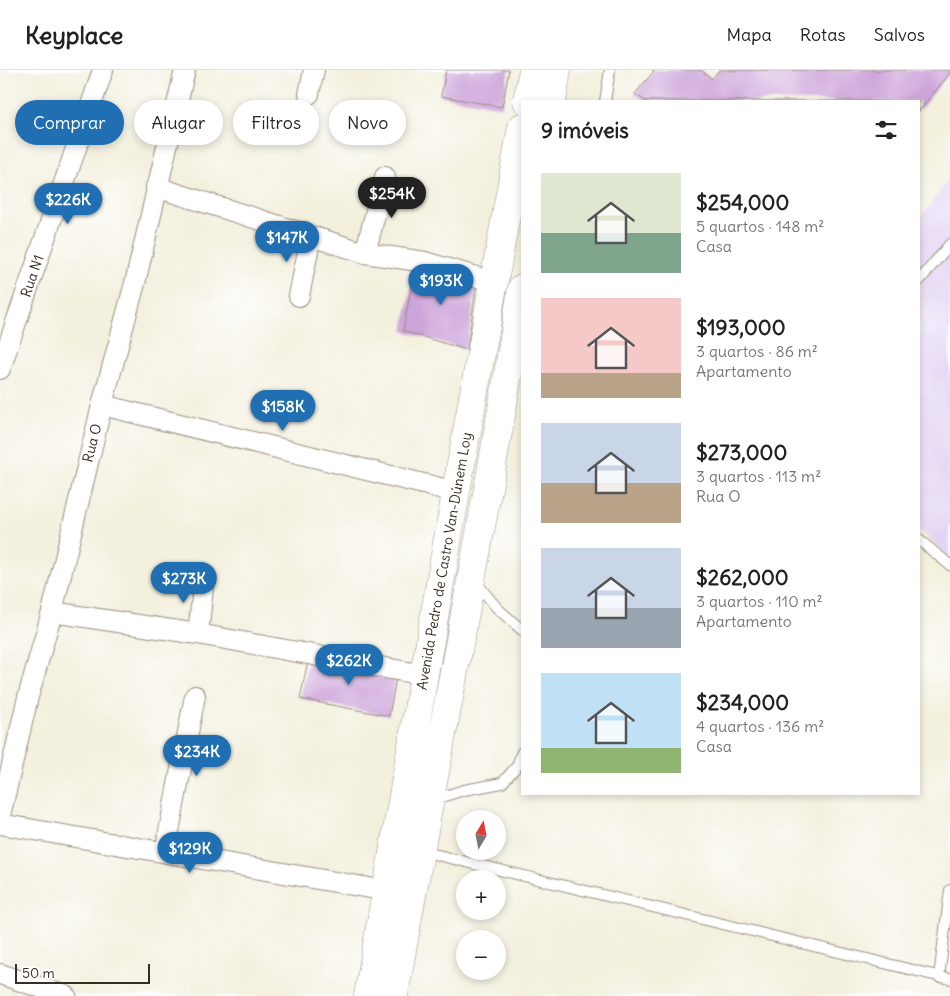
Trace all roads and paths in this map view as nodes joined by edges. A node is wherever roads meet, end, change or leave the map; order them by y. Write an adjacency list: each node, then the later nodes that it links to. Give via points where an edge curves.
1 (102, 70): 21 (street, Rua N1)
2 (185, 70): 13 (street, Rua O)
3 (314, 70): 7 (street)
4 (533, 70): 8 (highway)
5 (557, 70): 9 (highway)
6 (610, 70): 10 (lane)
7 (309, 94)
8 (527, 100)
9 (552, 100)
10 (605, 100)
11 (521, 133): 18 (highway, Avenida Pedro de Castro Van-Dúnem Loy)
12 (385, 176): 16 (street)
13 (156, 187): 14 (street); 22 (street, Rua O, via 135,283)
14 (311, 236): 16 (street); 20 (street)
15 (950, 244): 17 (lane)
16 (365, 253): 18 (street, via 424,262)
17 (920, 280)
18 (494, 282): 23 (highway, Avenida Pedro de Castro Van-Dúnem Loy)
19 (521, 294): 26 (highway, Avenida Pedro de Castro Van-Dúnem Loy)
20 (299, 296)
21 (0, 369)
22 (102, 405): 23 (street); 28 (street, Rua O)
23 (456, 492): 31 (highway, Avenida Pedro de Castro Van-Dúnem Loy)
24 (920, 541): 25 (lane)
25 (950, 565)
26 (471, 577): 29 (lane, via 497,608); 34 (highway, Avenida Pedro de Castro Van-Dúnem Loy)
27 (204, 578): 30 (street)
28 (52, 612): 30 (street); 35 (street, Rua O)
29 (521, 629)
30 (198, 634): 31 (street)
31 (424, 676): 39 (highway, Avenida Pedro de Castro Van-Dúnem Loy)
32 (195, 696): 38 (street)
33 (521, 754): 34 (lane, via 502,783)
34 (428, 801): 37 (highway, Avenida Pedro de Castro Van-Dúnem Loy)
35 (0, 816)
36 (0, 824): 38 (street)
37 (419, 850): 42 (lane); 46 (highway, Avenida Pedro de Castro Van-Dúnem Loy)
38 (166, 852): 39 (street)
39 (387, 890): 45 (highway, Avenida Pedro de Castro Van-Dúnem Loy)
40 (950, 890): 42 (lane)
41 (0, 974): 44 (street)
42 (939, 977): 43 (lane)
43 (950, 980)
44 (66, 996)
45 (368, 996)
46 (394, 996)

